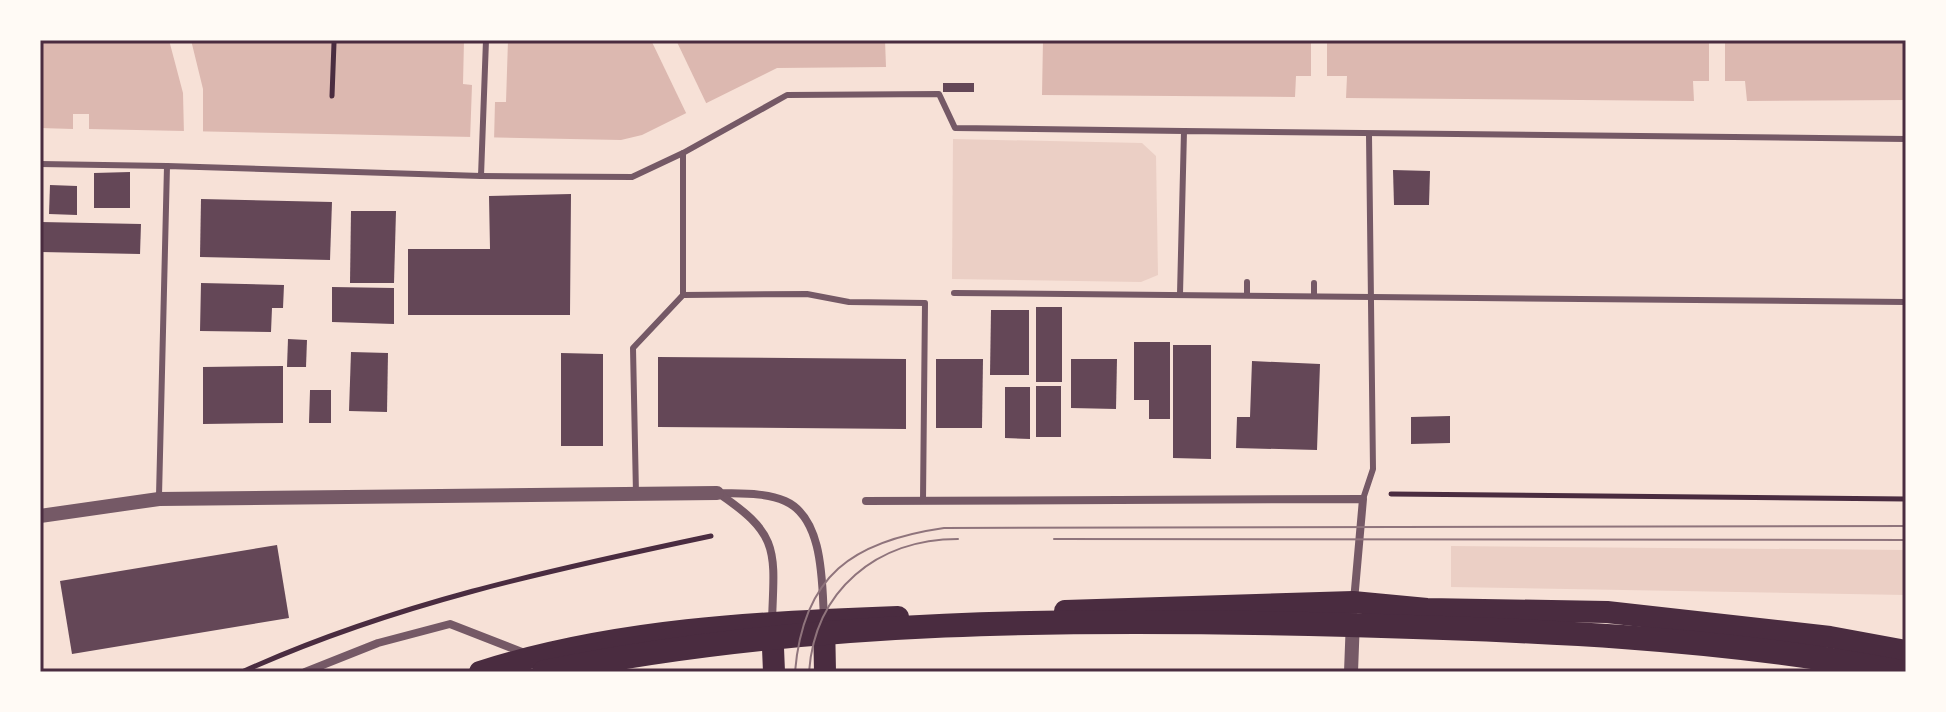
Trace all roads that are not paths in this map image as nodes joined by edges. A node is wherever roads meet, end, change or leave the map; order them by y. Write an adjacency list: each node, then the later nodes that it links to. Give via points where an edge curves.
1 (486, 40): 8 (lane)
2 (1184, 131): 3 (lane); 5 (lane, via 955,128 939,94 787,95); 12 (lane)
3 (1369, 135): 4 (lane); 16 (lane)
4 (1906, 139)
5 (683, 153): 8 (lane, via 632,177); 13 (lane)
6 (40, 164): 7 (lane)
7 (167, 166): 8 (lane); 20 (lane)
8 (481, 176)
9 (1247, 282): 14 (lane)
10 (1314, 283): 15 (lane)
11 (954, 293): 12 (lane)
12 (1180, 294): 14 (lane)
13 (683, 295): 19 (lane, via 633,348); 22 (lane, via 807,294 849,302 925,303)
14 (1247, 295): 15 (lane)
15 (1314, 296): 16 (lane)
16 (1370, 296): 17 (lane); 21 (lane, via 1373,469)
17 (1906, 302)
18 (717, 493): 19 (street); 26 (street, via 788,502 808,523 821,566); 27 (street, via 765,530 774,575)
19 (636, 494): 20 (street)
20 (159, 499): 24 (street)
21 (1363, 499): 22 (street); 25 (street)
22 (923, 500): 23 (street)
23 (866, 501)
24 (40, 516)
25 (1353, 602): 26 (highway); 28 (highway, via 1427,609 1607,612 1830,637); 34 (street)
26 (824, 620): 27 (highway); 33 (highway)
27 (772, 624): 29 (highway, via 633,638); 32 (highway)
28 (1906, 651)
29 (540, 665): 30 (street, via 450,624 378,643); 31 (highway); 35 (highway, via 756,637 901,628 1222,622 1567,631 1830,658)
30 (305, 672)
31 (480, 672)
32 (774, 672)
33 (825, 672)
34 (1351, 672)
35 (1901, 672)

